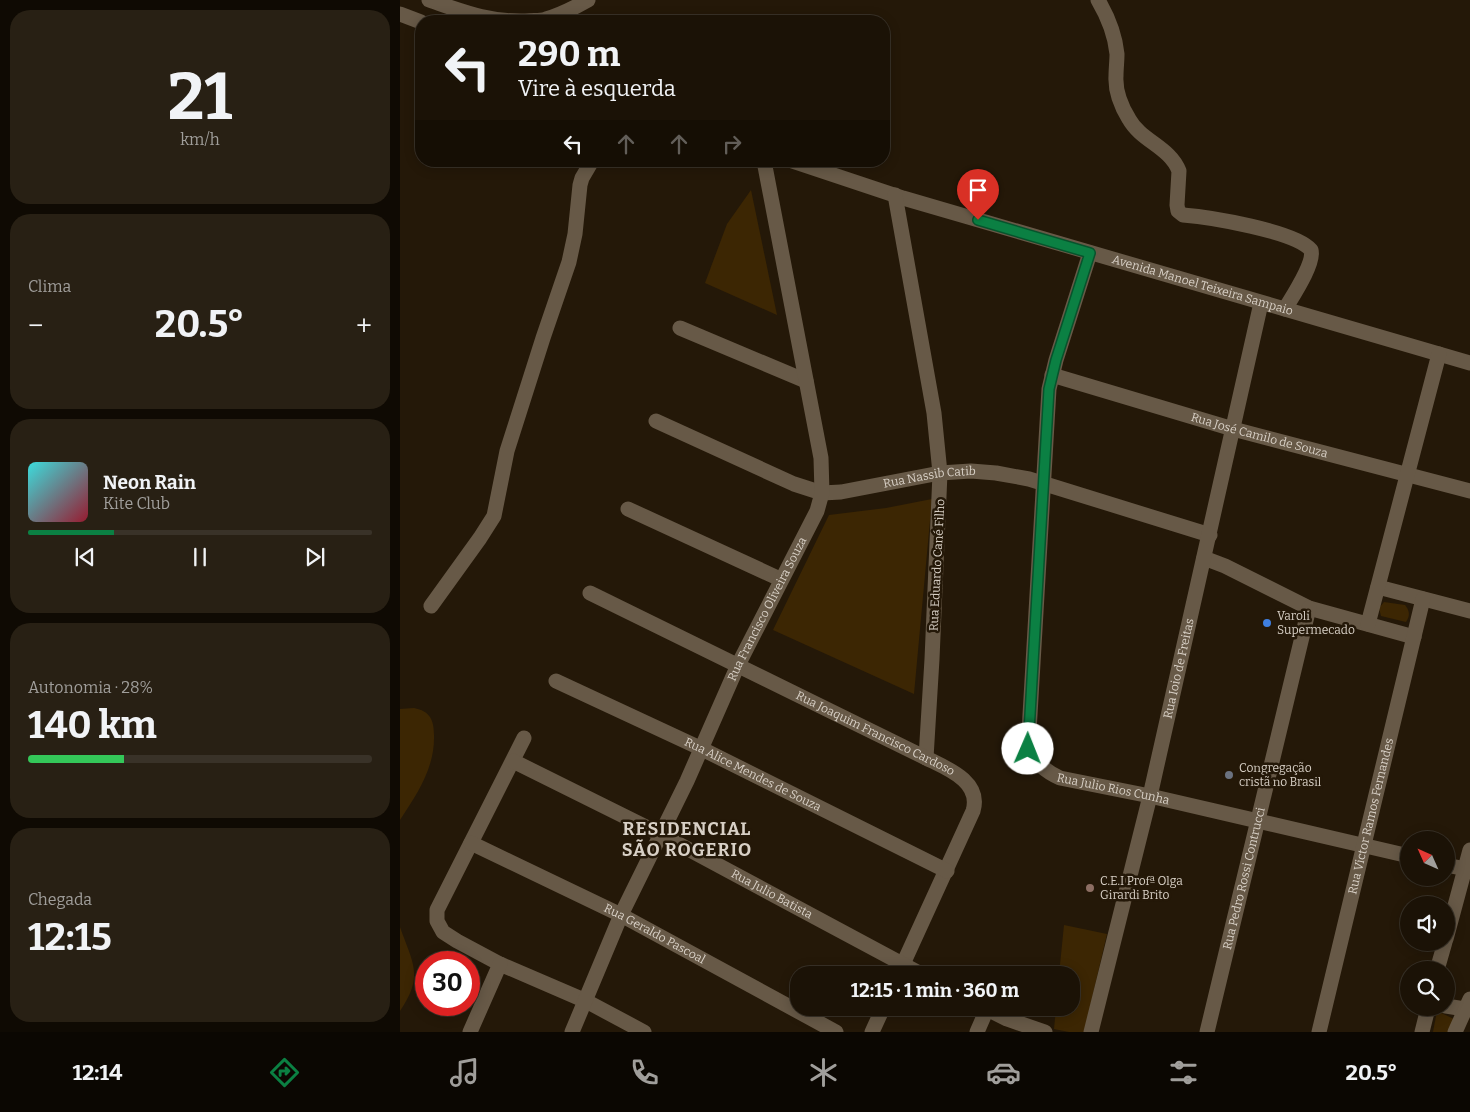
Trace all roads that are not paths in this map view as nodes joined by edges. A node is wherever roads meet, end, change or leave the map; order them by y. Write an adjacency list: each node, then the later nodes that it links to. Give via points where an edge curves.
1 (429, 0): 5 (street)
2 (588, 0): 6 (street)
3 (1098, 0): 14 (street, via 1111,24 1117,52 1119,100 1133,126 1168,154 1177,166 1178,211 1289,238 1311,250 1304,275)
4 (400, 14): 7 (street)
5 (471, 15)
6 (558, 15)
7 (415, 20)
8 (588, 167): 34 (street, via 580,185 569,262 507,451 494,516)
9 (765, 167): 19 (street, Rua Francisco Oliveira Souza)
10 (810, 167): 11 (street, Avenida Manoel Teixeira Sampaio)
11 (895, 196): 12 (street, Avenida Manoel Teixeira Sampaio); 22 (street, Rua Eduardo Cané Filho, via 934,413)
12 (1090, 253): 13 (street, Avenida Manoel Teixeira Sampaio); 18 (street, Rua Julio Rios Cunha)
13 (1261, 303): 14 (street, Avenida Manoel Teixeira Sampaio); 21 (street, Rua Ioio de Freitas)
14 (1285, 309): 16 (street, Avenida Manoel Teixeira Sampaio)
15 (680, 328): 19 (street)
16 (1439, 354): 17 (street, Avenida Manoel Teixeira Sampaio); 23 (street)
17 (1470, 363)
18 (1052, 375): 21 (street, Rua José Camilo de Souza); 24 (street, Rua Julio Rios Cunha)
19 (806, 381): 26 (street, Rua Francisco Oliveira Souza, via 821,458)
20 (656, 421): 26 (street, Rua Nassib Catib, via 794,484)
21 (1234, 429): 23 (street, Rua José Camilo de Souza); 28 (street, Rua Ioio de Freitas)
22 (940, 473): 24 (street, Rua Nassib Catib, via 971,471 1029,478); 26 (street, Rua Nassib Catib); 43 (street, Rua Eduardo Cané Filho)
23 (1407, 474): 25 (street, Rua José Camilo de Souza); 31 (street)
24 (1043, 483): 28 (street, Rua Nassib Catib); 45 (street, Rua Julio Rios Cunha, via 1028,749 1036,762 1060,778)
25 (1470, 491)
26 (822, 493): 30 (street, Rua Francisco Oliveira Souza, via 817,511)
27 (628, 509): 30 (street)
28 (1210, 535): 29 (street, Rua Ioio de Freitas)
29 (1204, 558): 35 (street); 45 (street, Rua Ioio de Freitas)
30 (780, 579): 39 (street, Rua Francisco Oliveira Souza)
31 (1378, 587): 33 (street); 37 (street)
32 (590, 593): 39 (street, Rua Joaquim Francisco Cardoso)
33 (1423, 599): 36 (street); 38 (street, Rua Victor Ramos Fernandes)
34 (431, 606)
35 (1309, 608): 37 (street); 46 (street, Rua Pedro Rossi Contrucci)
36 (1470, 611)
37 (1368, 624): 38 (street)
38 (1414, 637): 49 (street, Rua Victor Ramos Fernandes)
39 (738, 665): 42 (street, Rua Francisco Oliveira Souza); 43 (street, Rua Joaquim Francisco Cardoso)
40 (556, 681): 42 (street, Rua Alice Mendes de Souza)
41 (524, 738): 44 (street)
42 (700, 748): 47 (street, Rua Francisco Oliveira Souza); 54 (street, Rua Alice Mendes de Souza)
43 (926, 758): 54 (street, Rua Joaquim Francisco Cardoso, via 959,776 975,796 976,803)
44 (513, 761): 47 (street, Rua Julio Batista); 48 (street)
45 (1150, 796): 46 (street, Rua Julio Rios Cunha); 74 (street, Rua Ioio de Freitas)
46 (1258, 820): 49 (street, Rua Julio Rios Cunha); 75 (street, Rua Pedro Rossi Contrucci)
47 (660, 834): 56 (street, Rua Francisco Oliveira Souza); 58 (street, Rua Julio Batista)
48 (471, 843): 56 (street, Rua Geraldo Pascoal); 57 (street, via 438,910 437,921 444,932 457,941)
49 (1364, 845): 51 (street, Rua Julio Rios Cunha); 76 (street, Rua Victor Ramos Fernandes)
50 (1470, 850): 53 (street)
51 (1400, 854)
52 (1455, 867): 53 (street)
53 (1466, 869): 55 (street)
54 (947, 871): 59 (street, Rua Joaquim Francisco Cardoso)
55 (1455, 908)
56 (621, 915): 60 (street, Rua Francisco Oliveira Souza); 70 (street, Rua Geraldo Pascoal)
57 (500, 964): 60 (street); 67 (street)
58 (893, 966)
59 (902, 966)
60 (586, 1001): 68 (street, Rua Francisco Oliveira Souza); 69 (street)
61 (1468, 1004): 62 (street); 78 (street)
62 (1455, 1005)
63 (879, 1016): 71 (street)
64 (983, 1016): 72 (street)
65 (1001, 1016): 73 (street)
66 (1426, 1016): 77 (street)
67 (470, 1032)
68 (572, 1032)
69 (644, 1032)
70 (836, 1032)
71 (872, 1032)
72 (977, 1032)
73 (1045, 1032)
74 (1091, 1032)
75 (1207, 1032)
76 (1319, 1032)
77 (1422, 1032)
78 (1454, 1032)

